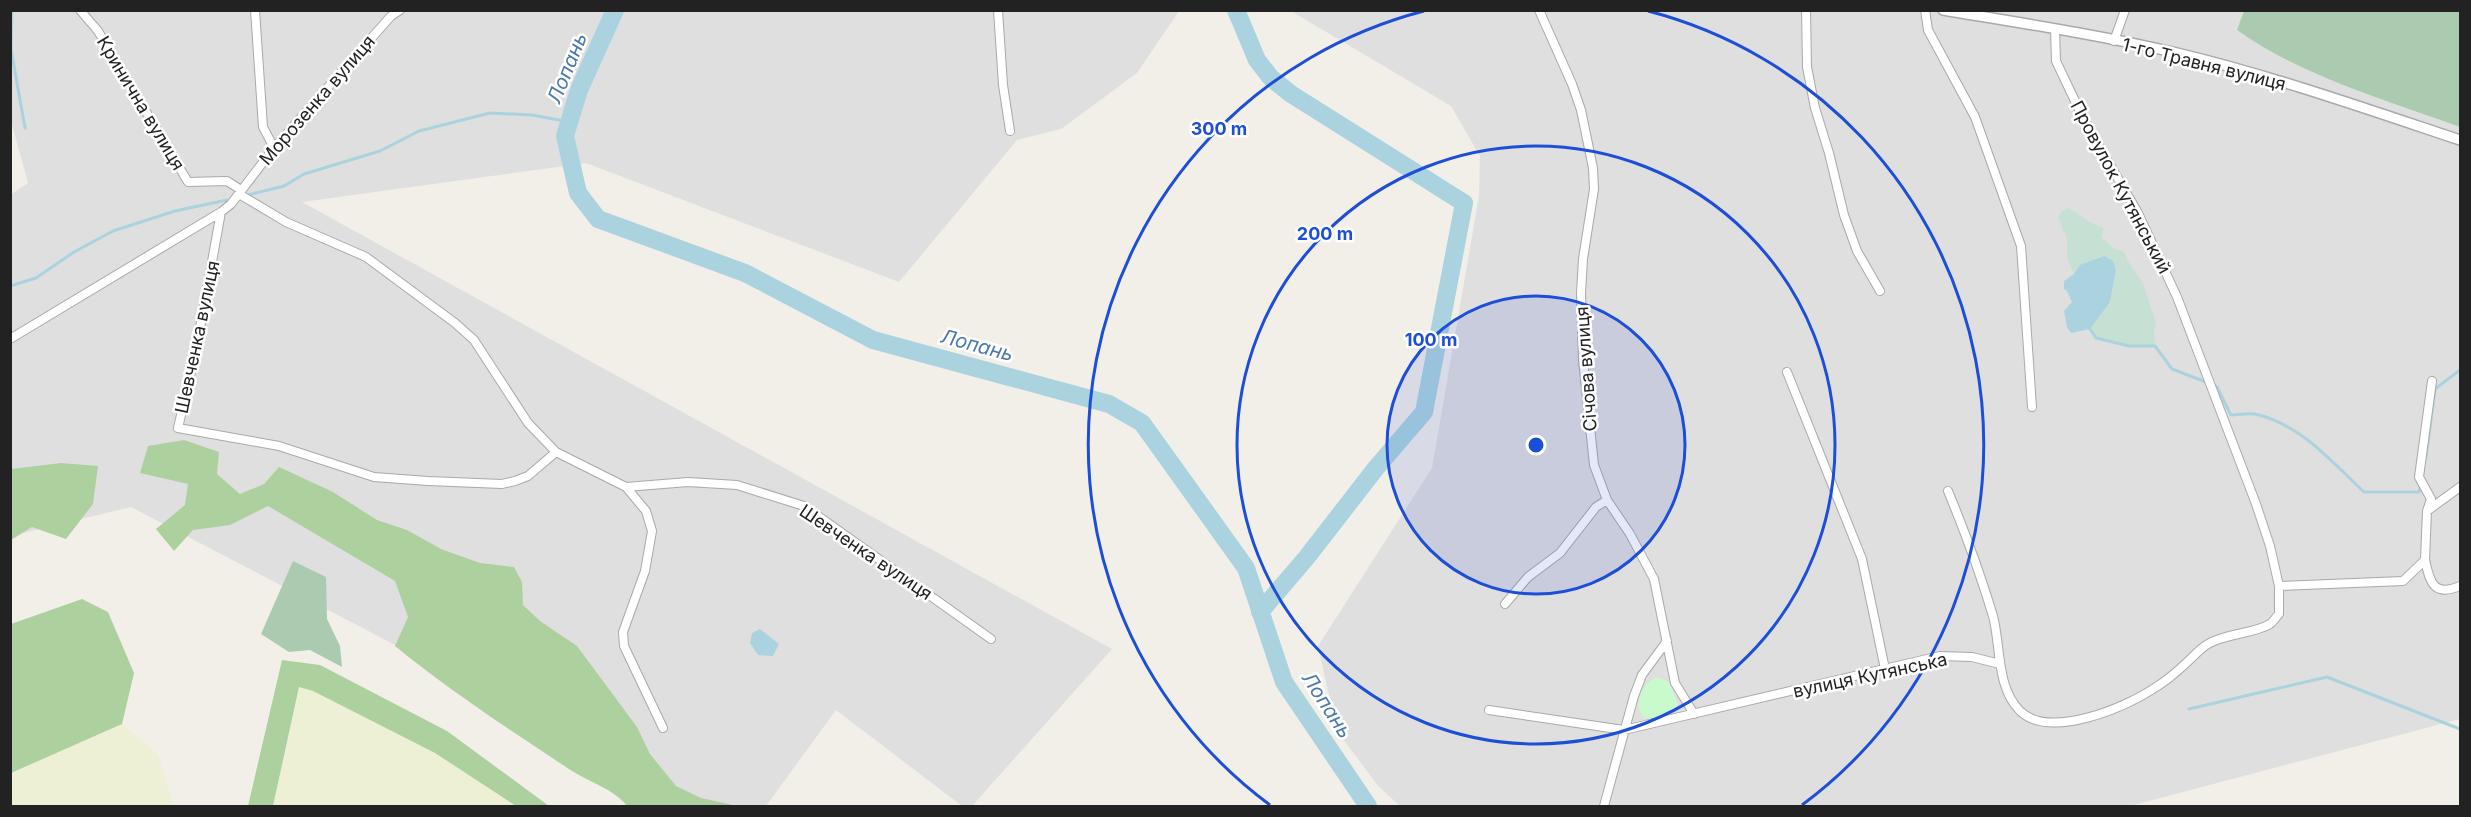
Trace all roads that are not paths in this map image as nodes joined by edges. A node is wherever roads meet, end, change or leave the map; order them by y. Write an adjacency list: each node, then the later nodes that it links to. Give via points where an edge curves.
1 (80, 10): 15 (street, Кринична вулиця, via 98,31 188,182 226,181)
2 (255, 10): 14 (street, via 263,127)
3 (400, 10): 14 (street, Морозенка вулиця)
4 (998, 10): 12 (street)
5 (1539, 10): 26 (street, Січова вулиця, via 1572,84 1593,168 1594,189 1581,292 1583,360 1594,465)
6 (1806, 10): 17 (street, via 1807,67 1815,108 1844,215 1857,251)
7 (1925, 10): 21 (street, via 1928,30 1975,117 2021,246)
8 (1943, 10): 10 (street, 1-го Травня вулиця)
9 (2125, 10): 11 (street)
10 (2055, 29): 11 (street, 1-го Травня вулиця); 29 (street, Провулок Кутянський, via 2056,61 2085,122 2138,213 2177,297 2256,504)
11 (2114, 40): 13 (street, 1-го Травня вулиця, via 2177,53 2337,99)
12 (1010, 131)
13 (2460, 140)
14 (274, 148): 15 (street, Морозенка вулиця)
15 (240, 192): 16 (street); 22 (street, via 286,222 366,257 455,323 474,340 528,423)
16 (221, 213): 18 (street); 22 (street, Шевченка вулиця, via 178,428 279,446 374,477 428,481 502,484 528,476)
17 (1880, 291)
18 (10, 339)
19 (1786, 372): 35 (street, via 1862,559)
20 (2432, 381): 27 (street, via 2422,484 2431,499)
21 (2031, 407)
22 (556, 452): 23 (street)
23 (626, 487): 32 (street, Шевченка вулиця, via 688,482 737,485 804,507); 38 (street, via 646,511 652,531 645,571 623,632 624,646)
24 (2460, 487): 27 (street)
25 (1948, 491): 34 (street, via 1987,596 1998,636)
26 (1607, 500): 31 (street, via 1596,507 1560,553 1528,577); 33 (street, Січова вулиця, via 1654,579)
27 (2427, 512): 28 (street)
28 (2426, 560): 29 (street, via 2403,581); 30 (street, via 2438,590)
29 (2279, 586): 34 (street, via 2279,614 2270,624 2206,645 2157,687 2134,700 2062,723 2039,722 2021,711 2010,696)
30 (2460, 586)
31 (1504, 604)
32 (991, 639)
33 (1667, 641): 37 (street, Січова вулиця, via 1675,683); 39 (street, via 1642,675)
34 (2000, 664): 35 (street, вулиця Кутянська, via 1972,657 1940,656)
35 (1886, 669): 37 (street, вулиця Кутянська)
36 (1489, 710): 39 (street, вулиця Кутянська)
37 (1694, 714): 39 (street, вулиця Кутянська)
38 (663, 728)
39 (1624, 730): 40 (street)
40 (1604, 807)

